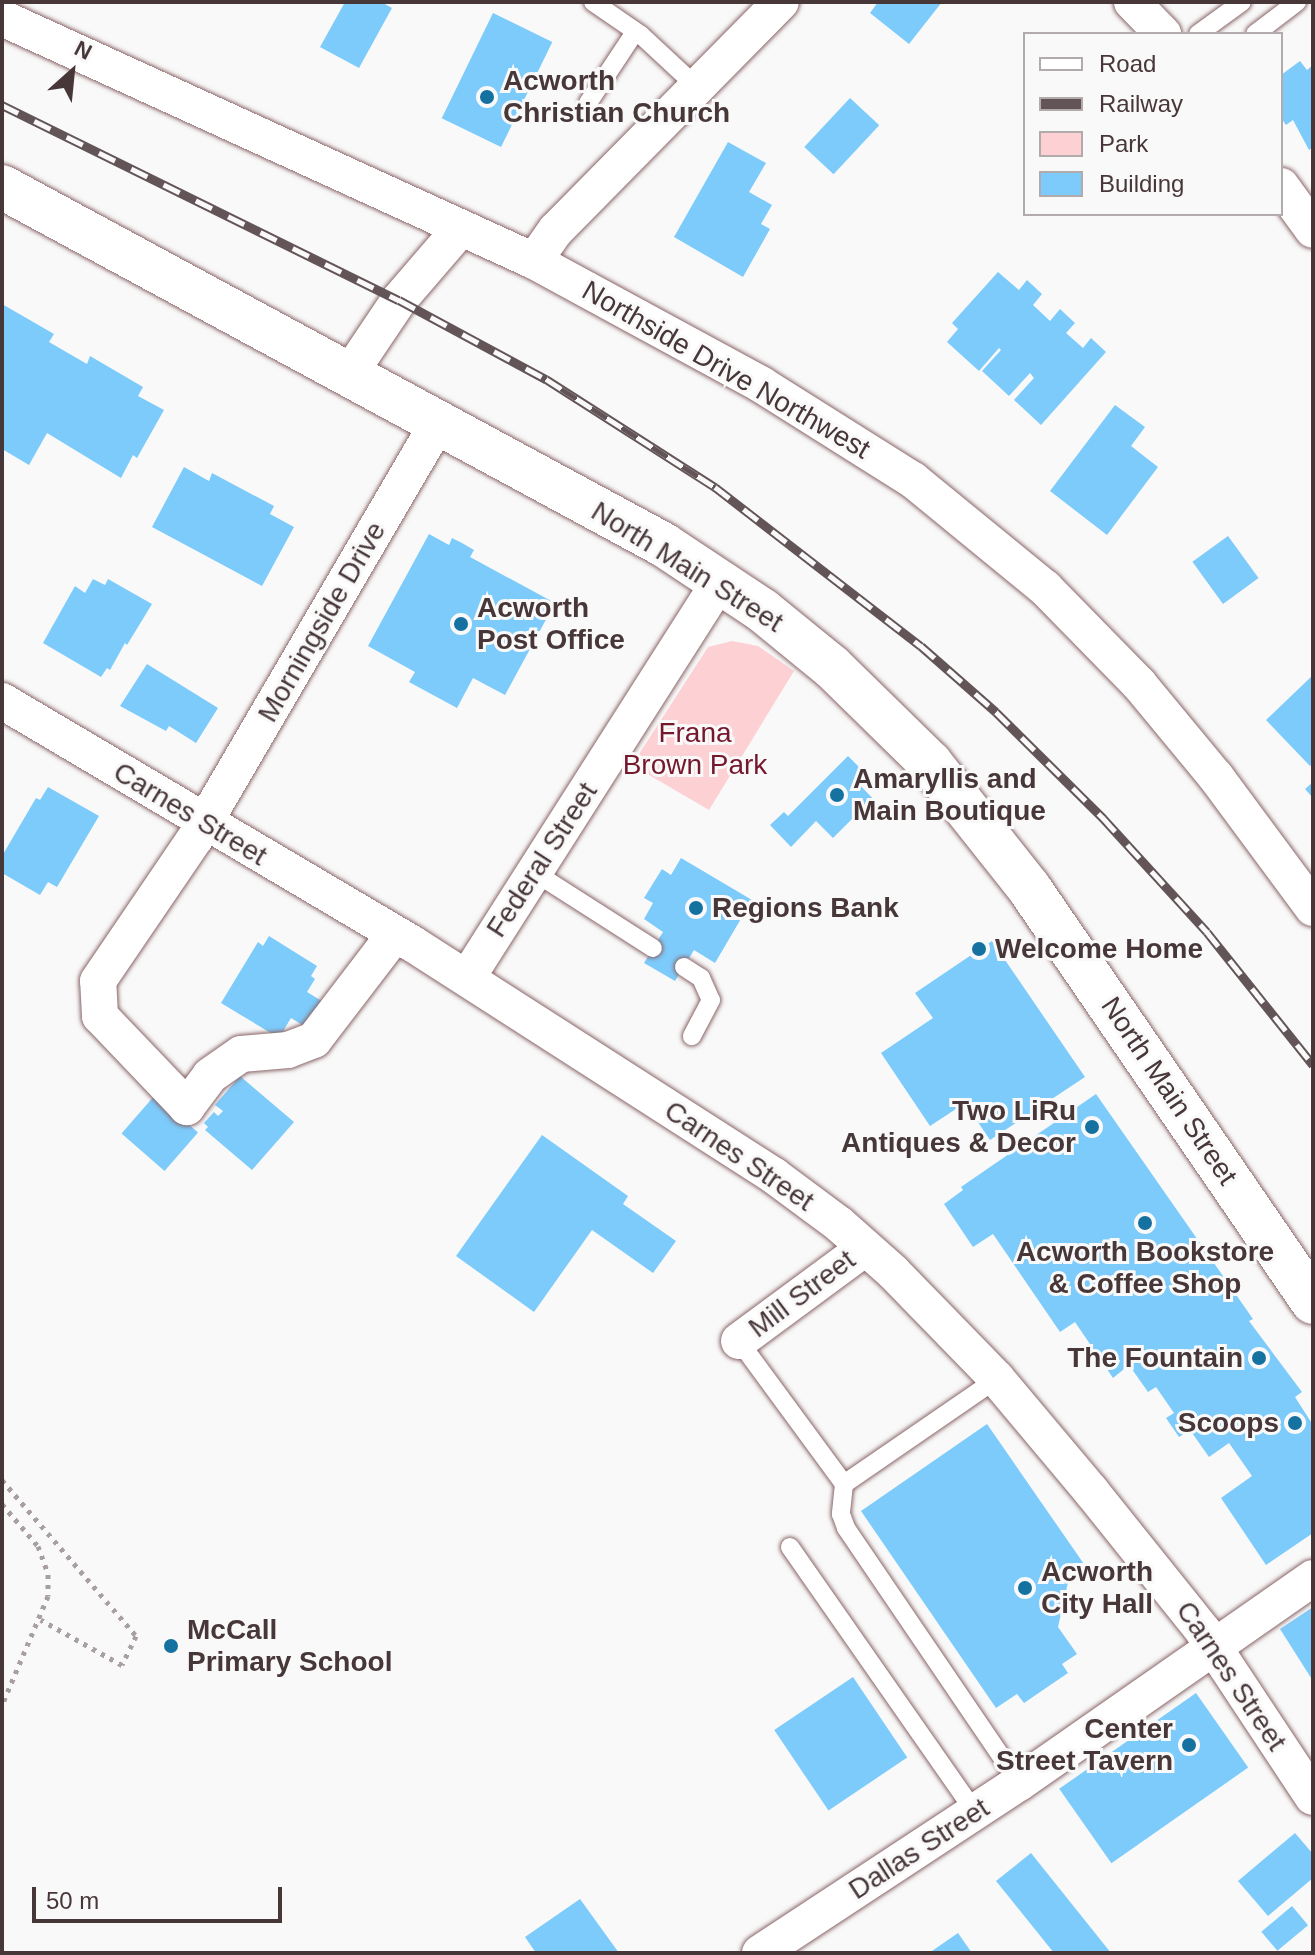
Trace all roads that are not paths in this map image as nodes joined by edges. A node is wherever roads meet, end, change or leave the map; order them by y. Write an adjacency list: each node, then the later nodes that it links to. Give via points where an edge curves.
1 (593, 2): 7 (lane)
2 (781, 2): 11 (street)
3 (1132, 2): 8 (street)
4 (1242, 2): 9 (lane)
5 (1297, 2): 10 (lane)
6 (2, 18): 15 (street, Northside Drive Northwest)
7 (635, 32): 11 (lane); 12 (lane)
8 (1161, 32)
9 (1201, 32)
10 (1258, 32)
11 (697, 87): 17 (street, via 556,230)
12 (588, 103)
13 (2, 187): 18 (main road, North Main Street)
14 (1283, 189): 16 (street)
15 (460, 229): 17 (street, Northside Drive Northwest); 18 (street, via 399,300)
16 (1313, 230)
17 (534, 261): 24 (street, Northside Drive Northwest, via 713,357 849,439 913,480 1011,558 1139,684)
18 (350, 373): 19 (main road, North Main Street)
19 (439, 421): 20 (main road, North Main Street); 22 (street, Morningside Drive)
20 (720, 581): 23 (street, Federal Street); 31 (main road, North Main Street, via 854,686 967,806)
21 (2, 701): 22 (street, Carnes Street)
22 (204, 823): 25 (street, Carnes Street); 25 (street, Morningside Drive, via 98,981 100,1016 187,1107 210,1076 241,1054 288,1050 314,1040)
23 (534, 872): 26 (lane); 28 (street, Federal Street)
24 (1313, 908)
25 (395, 934): 28 (street, Carnes Street)
26 (653, 948)
27 (684, 967): 29 (lane, via 701,978 711,1000)
28 (467, 978): 30 (street, Carnes Street, via 773,1175)
29 (692, 1036)
30 (865, 1248): 32 (street, Mill Street); 33 (street, Carnes Street)
31 (1313, 1302)
32 (739, 1341): 34 (lane)
33 (997, 1379): 34 (lane); 37 (street, Carnes Street)
34 (844, 1484): 38 (lane, via 841,1514 846,1528)
35 (790, 1547): 40 (lane)
36 (1313, 1578): 37 (street, Dallas Street)
37 (1212, 1645): 38 (street, Dallas Street); 39 (street, Carnes Street)
38 (1019, 1783): 40 (street, Dallas Street)
39 (1313, 1797)
40 (975, 1812): 41 (street, Dallas Street)
41 (760, 1953)

